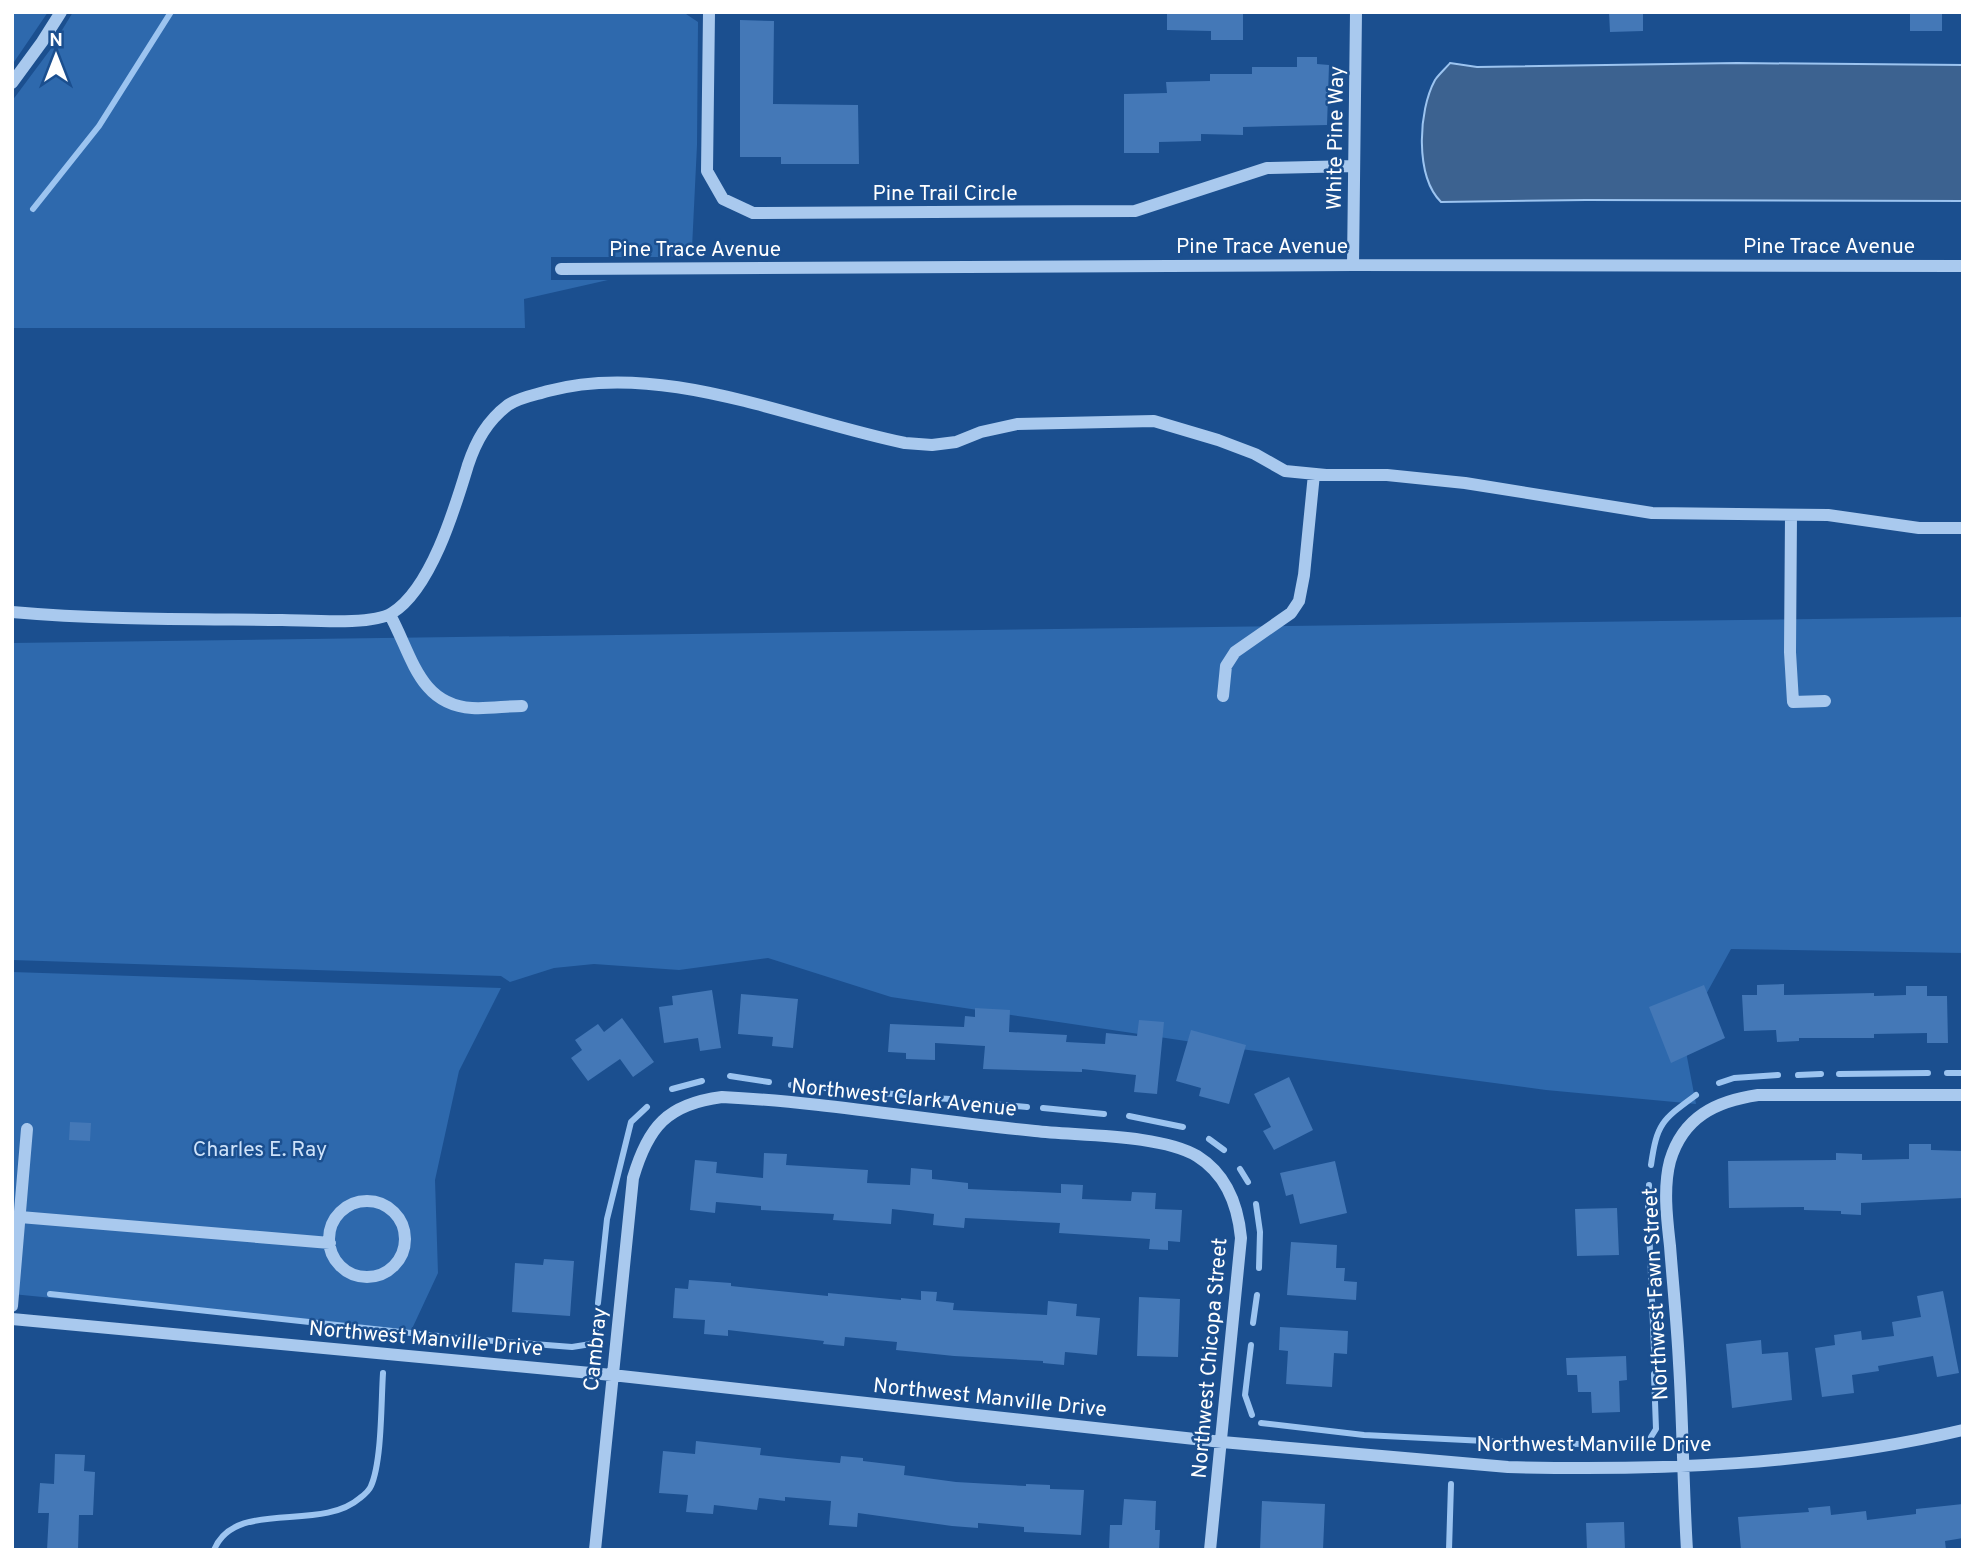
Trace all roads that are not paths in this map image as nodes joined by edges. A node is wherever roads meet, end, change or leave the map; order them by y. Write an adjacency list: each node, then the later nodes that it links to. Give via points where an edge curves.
1 (61, 12): 4 (street)
2 (709, 12): 5 (street, Pine Trail Circle, via 708,171 723,199 753,213 1135,211 1267,169)
3 (1356, 12): 5 (street, White Pine Way)
4 (12, 83)
5 (1354, 166): 6 (street, White Pine Way)
6 (1353, 265): 7 (street, Pine Trace Avenue); 8 (street, Pine Trace Avenue)
7 (1963, 266)
8 (561, 269)
9 (1314, 474): 10 (street, via 1439,480 1652,513); 13 (street, via 1285,471 1255,454 1154,421 1017,424 932,445 870,436 667,386 583,383 521,399 487,425 475,442 446,534 409,599); 14 (street, via 1299,601 1291,613 1234,652 1226,666)
10 (1790, 515): 11 (street); 15 (street, via 1793,702)
11 (1963, 528)
12 (12, 612): 13 (street, via 164,619 366,620)
13 (390, 615): 16 (street, via 419,675 436,698 473,708)
14 (1223, 696)
15 (1825, 701)
16 (522, 706)
17 (1963, 1095): 28 (street, Northwest Fawn Street, via 1758,1095 1717,1104 1690,1125 1676,1147 1667,1178)
18 (27, 1129): 21 (street)
19 (1184, 1150): 20 (street, Northwest Clark Avenue, via 1145,1140 722,1097 675,1111 649,1136); 27 (street, Northwest Chicopa Street, via 1220,1176 1240,1225)
20 (640, 1153): 25 (street, Cambray, via 633,1178)
21 (20, 1217): 22 (street); 23 (street)
22 (330, 1243): 22 (street, via 340,1266 371,1277 396,1264 404,1250 405,1233 390,1208 361,1202 336,1217)
23 (12, 1306)
24 (12, 1319): 25 (street, Northwest Manville Drive)
25 (612, 1375): 27 (street, Northwest Manville Drive); 29 (street, Cambray)
26 (1963, 1430): 28 (street, Northwest Manville Drive, via 1839,1452)
27 (1222, 1441): 28 (street, Northwest Manville Drive, via 1508,1467); 30 (street, Northwest Chicopa Street)
28 (1682, 1466): 31 (street, Northwest Fawn Street)
29 (595, 1550)
30 (1210, 1550)
31 (1687, 1550)

